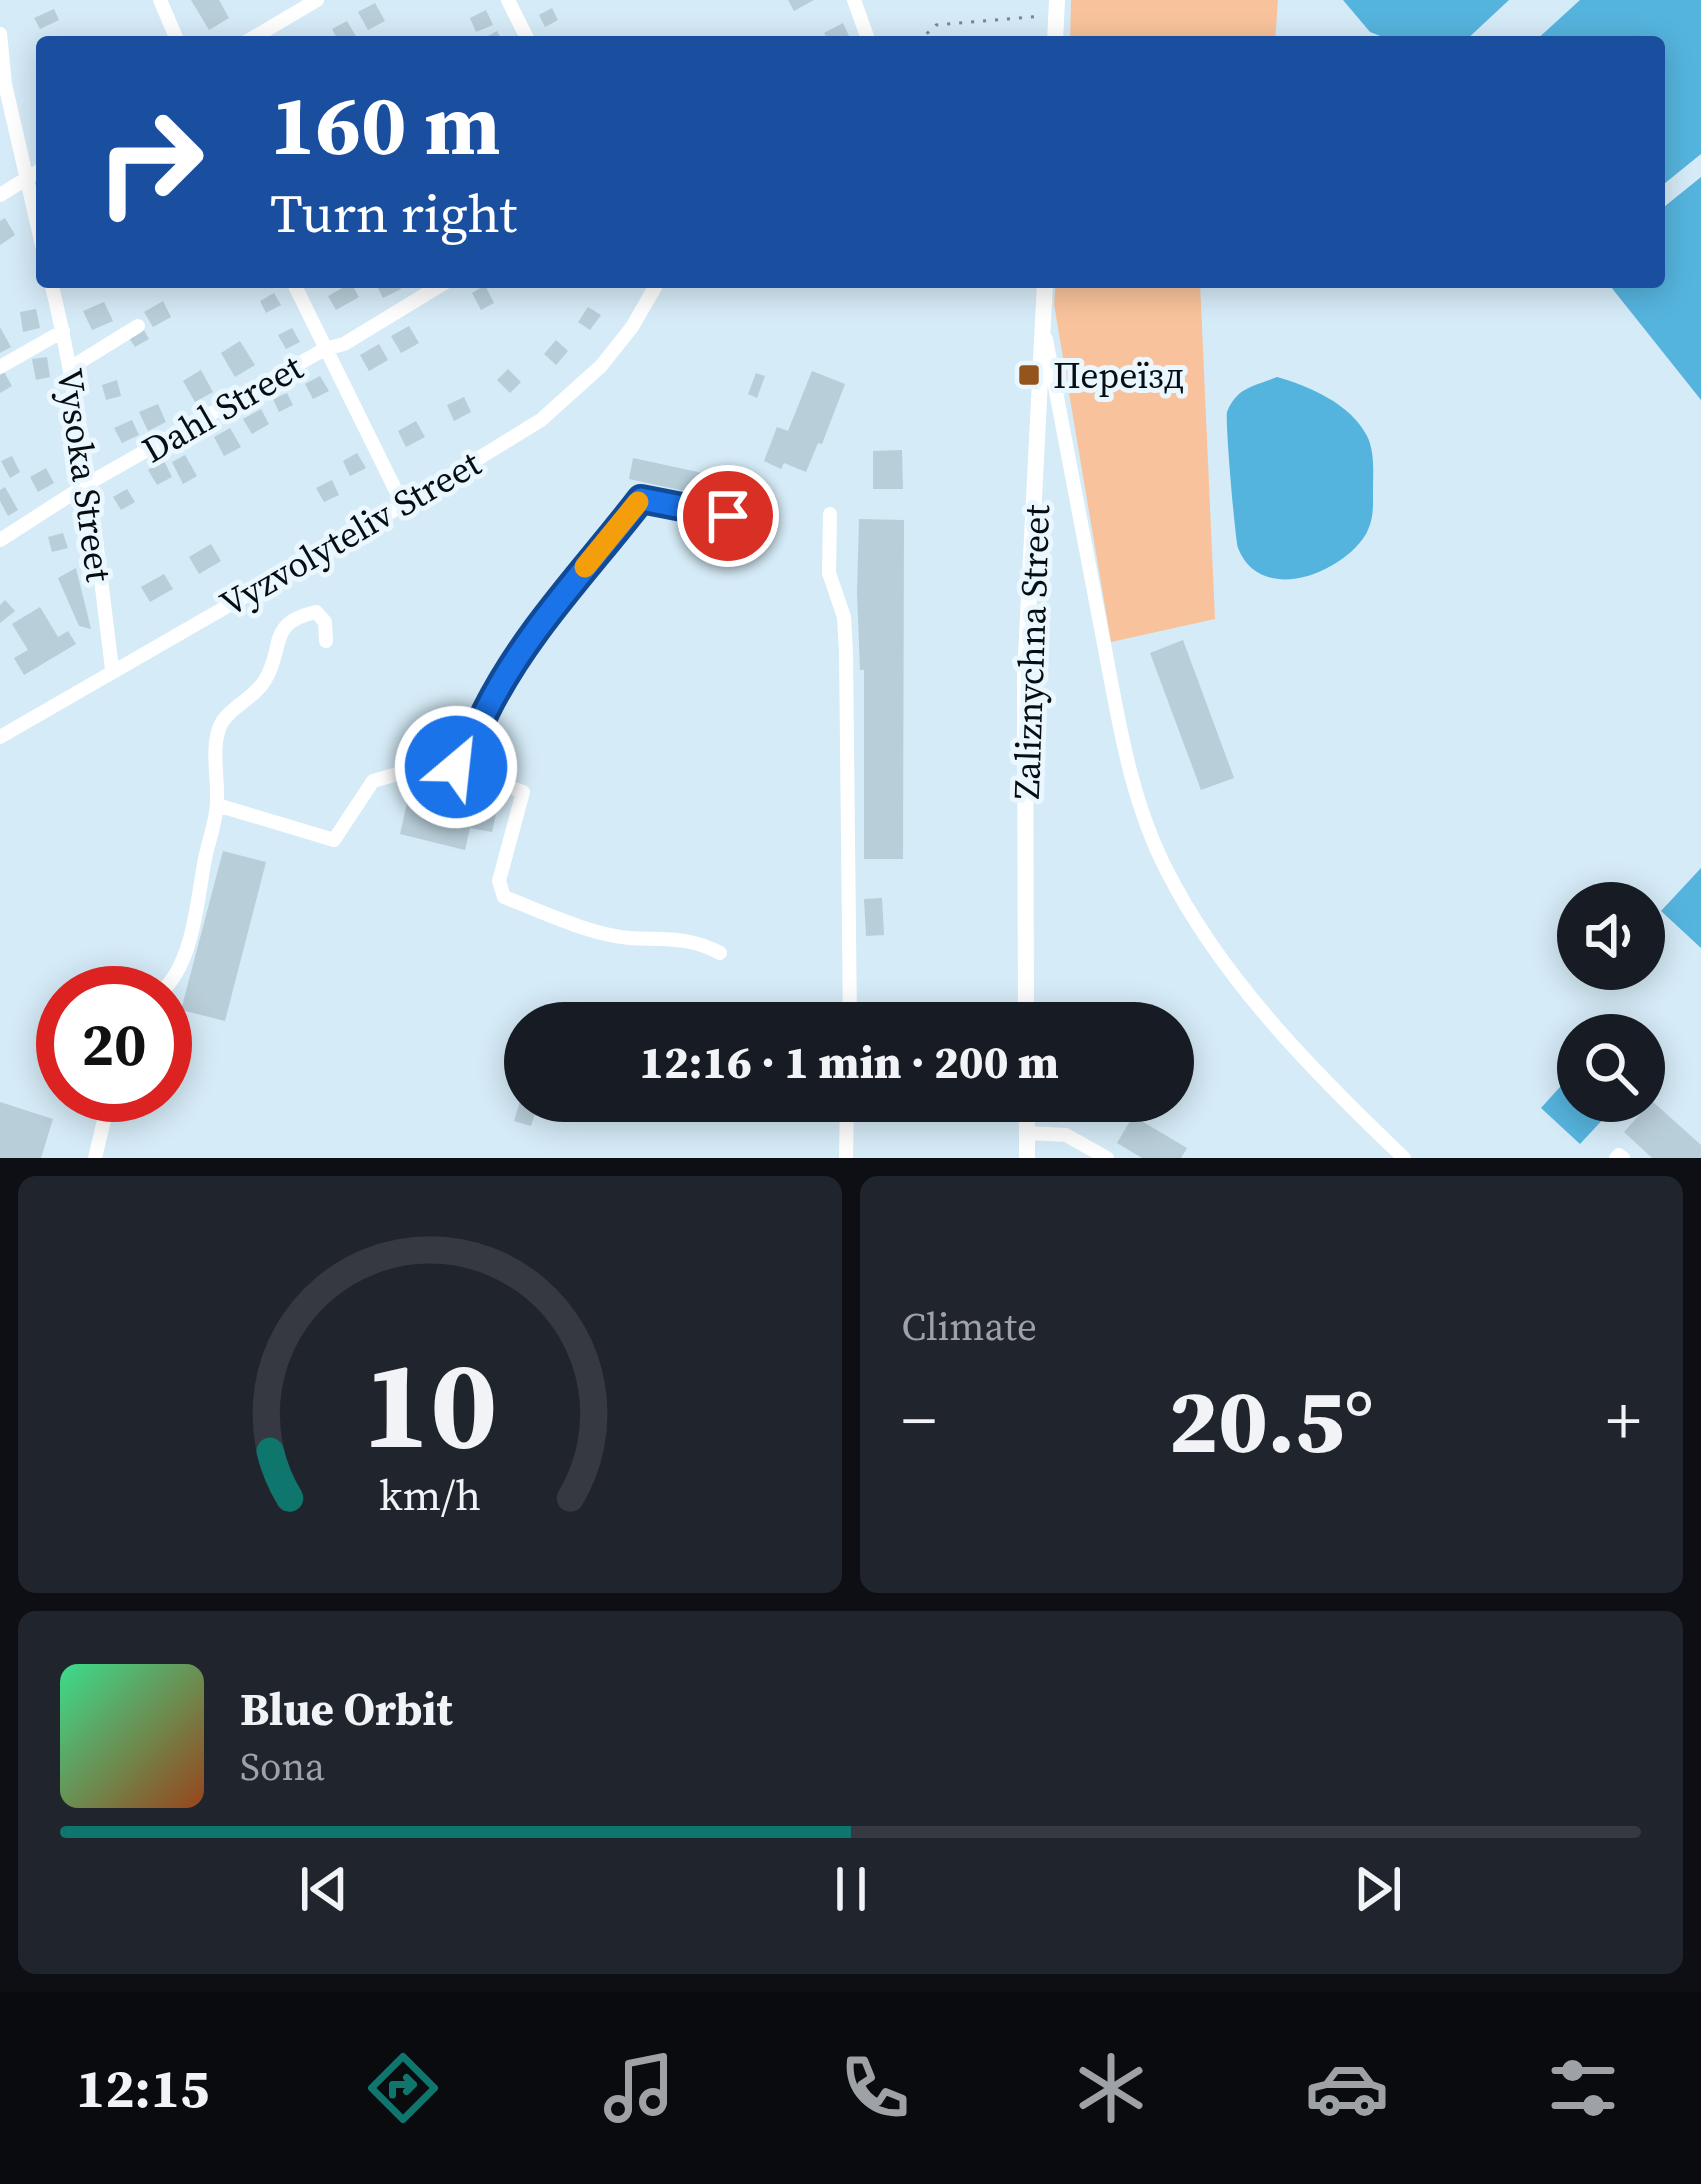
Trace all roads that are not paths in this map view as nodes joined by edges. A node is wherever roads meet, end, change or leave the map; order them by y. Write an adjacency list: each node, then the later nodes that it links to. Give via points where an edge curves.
1 (160, 0): 6 (street)
2 (316, 0): 7 (street)
3 (508, 0): 8 (street)
4 (854, 0): 9 (street)
5 (0, 34): 11 (street)
6 (175, 36)
7 (256, 36)
8 (526, 36)
9 (867, 36)
10 (36, 173): 11 (street)
11 (26, 179): 12 (street); 13 (street)
12 (0, 196)
13 (36, 220)
14 (52, 288): 21 (street, Vysoka Street)
15 (295, 288): 22 (street)
16 (436, 288): 22 (street, Dahl Street)
17 (655, 288): 26 (street, Vyzvolyteliv Street, via 601,366 541,421)
18 (1045, 288): 20 (main road, Zaliznychna Street)
19 (138, 326): 24 (street)
20 (1044, 328): 40 (main road, Zaliznychna Street, via 1025,675); 49 (street, via 1120,739 1167,872 1227,967)
21 (63, 331): 23 (street); 24 (street, Vysoka Street)
22 (325, 350): 25 (street, Dahl Street); 26 (street)
23 (0, 367)
24 (70, 368): 25 (street, Vysoka Street)
25 (89, 484): 29 (street, Dahl Street); 31 (street, Vysoka Street)
26 (403, 506): 31 (street, Vyzvolyteliv Street)
27 (830, 514): 39 (street, via 829,573 847,652)
28 (728, 516): 35 (street, via 641,499 518,653)
29 (0, 540)
30 (326, 641): 33 (street, via 316,613 290,622)
31 (112, 669): 34 (street, Vyzvolyteliv Street)
32 (284, 669): 33 (street)
33 (266, 680): 36 (street, via 220,724)
34 (0, 737)
35 (456, 767): 36 (street, via 425,766 373,782 334,840); 37 (street, via 523,792 499,881 504,897 627,938 681,939)
36 (218, 806): 38 (street)
37 (720, 952)
38 (178, 966)
39 (850, 1002)
40 (1027, 1002)
41 (104, 1122): 45 (street)
42 (847, 1122): 46 (street)
43 (1027, 1122): 44 (main road)
44 (1027, 1133): 47 (main road); 48 (street, via 1066,1136)
45 (95, 1158)
46 (845, 1158)
47 (1027, 1158)
48 (1107, 1158)
49 (1404, 1158)

